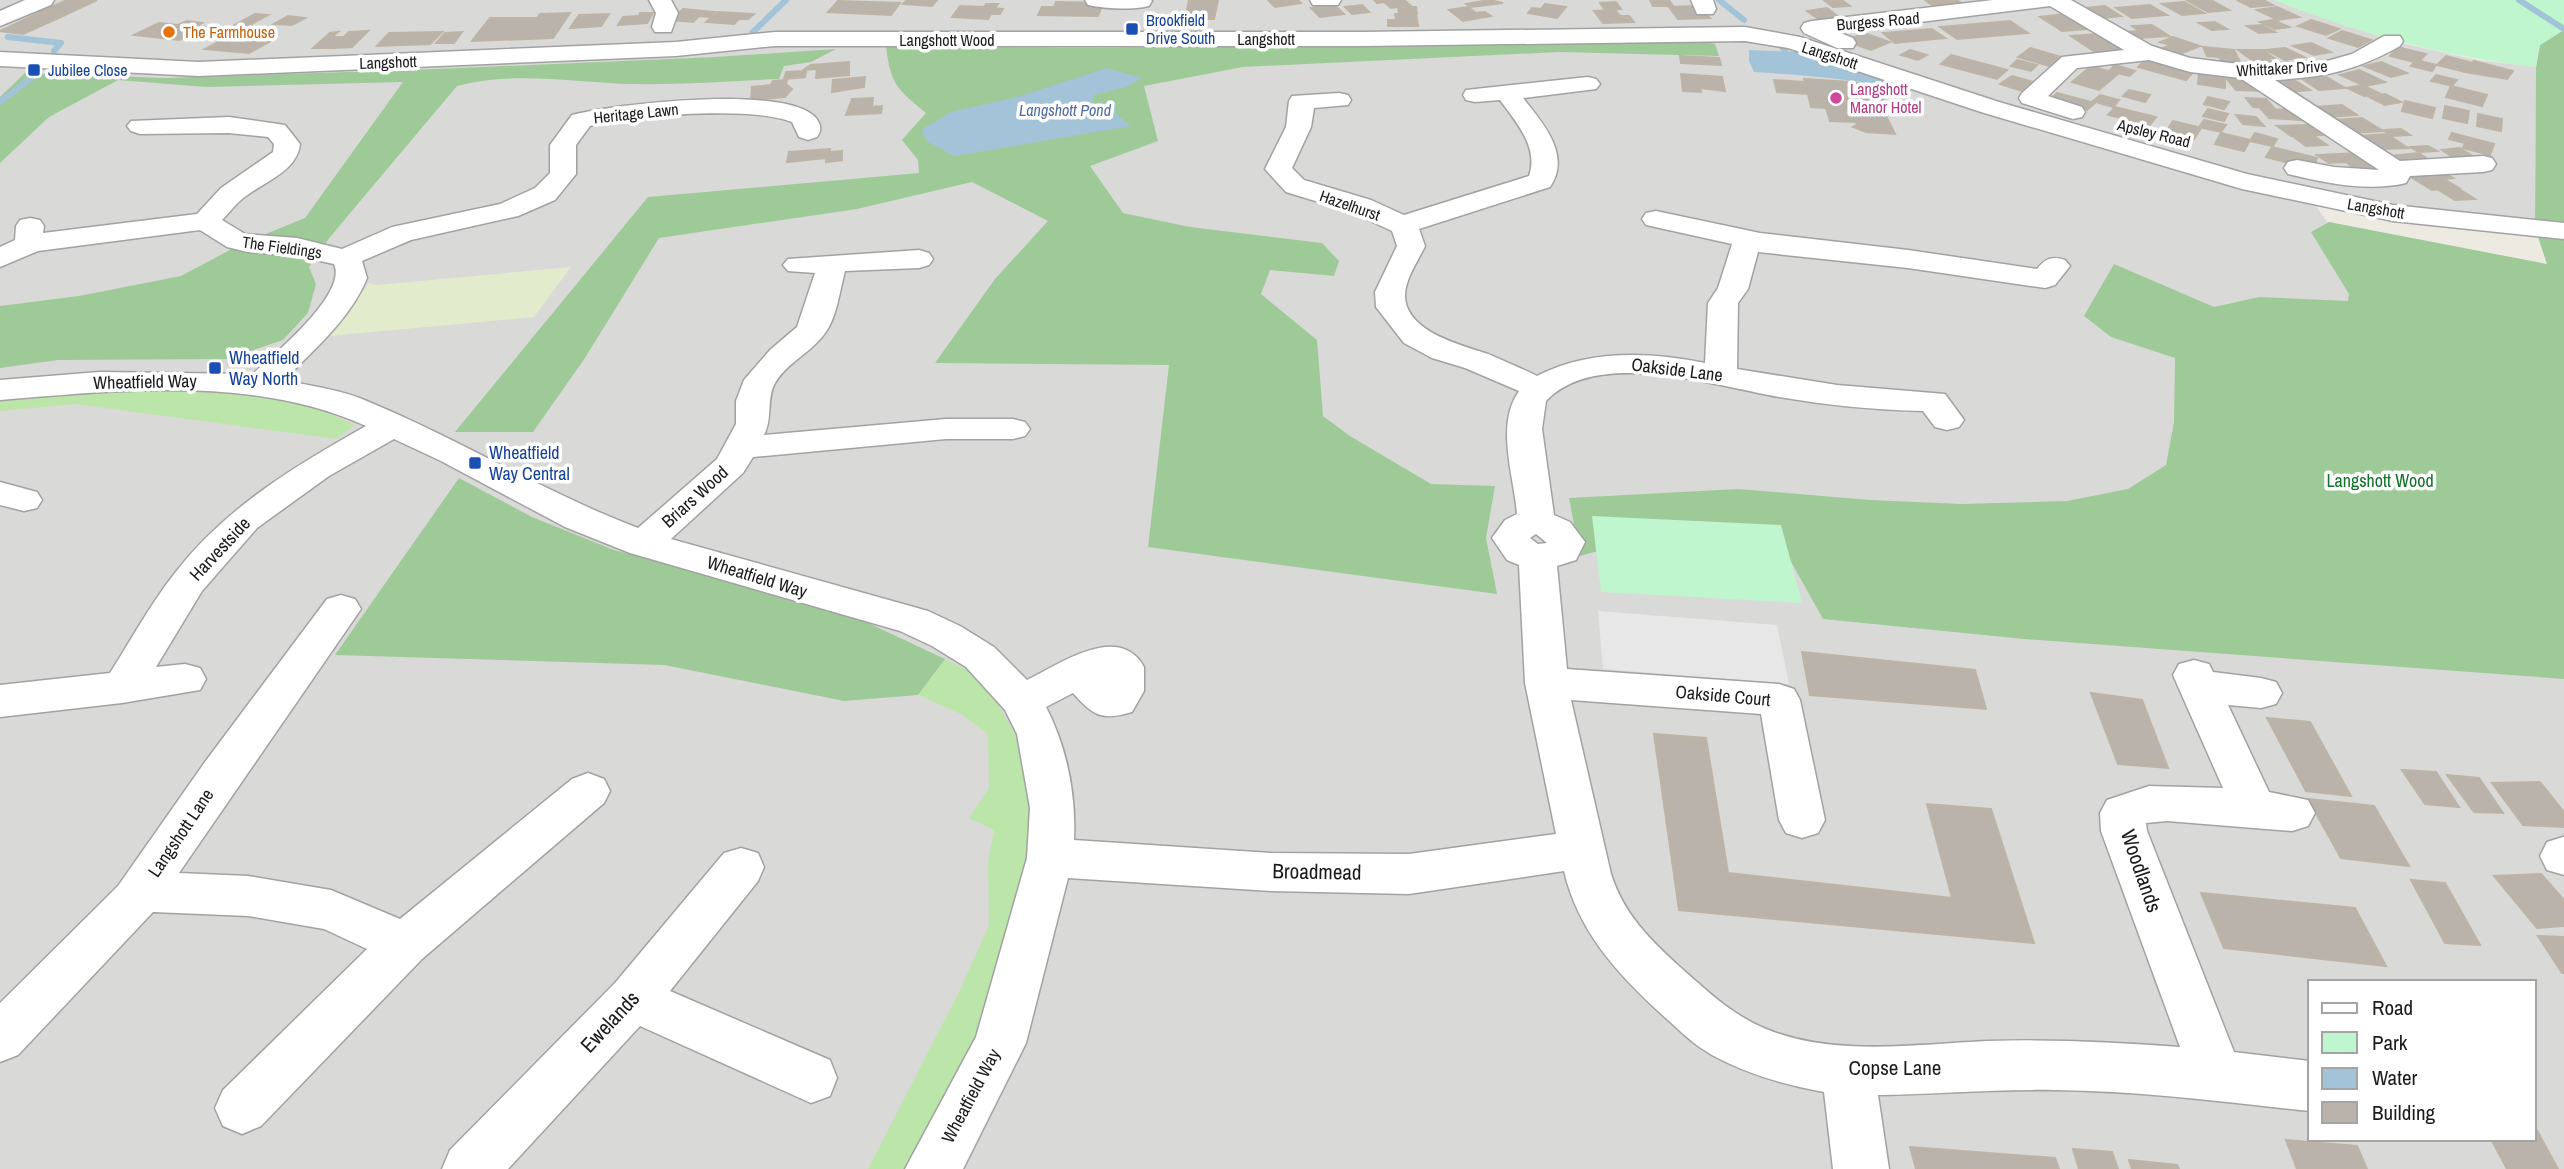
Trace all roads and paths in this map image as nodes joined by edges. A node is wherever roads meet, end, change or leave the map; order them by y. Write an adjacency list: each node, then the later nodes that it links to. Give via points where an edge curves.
1 (660, 0): 8 (street, via 667,13)
2 (1096, 0): 6 (street)
3 (2048, 0): 20 (street, Burgess Road, via 1812,28 1879,58)
4 (2056, 0): 14 (street, Whittaker Drive)
5 (43, 1): 7 (street)
6 (1136, 5)
7 (0, 19)
8 (663, 27): 9 (street); 10 (street)
9 (733, 33)
10 (595, 36)
11 (775, 39): 12 (street, Langshott Wood); 15 (street, Langshott, via 676,49 199,69)
12 (1118, 40): 31 (street, Langshott, via 1761,36 2242,181 2393,213)
13 (2392, 41): 16 (street, Whittaker Drive, via 2350,63)
14 (2143, 51): 16 (street, Whittaker Drive, via 2215,70); 20 (street, via 2140,56 2070,62)
15 (0, 59)
16 (2248, 73): 27 (street)
17 (1588, 84): 18 (street)
18 (1507, 93): 19 (street); 30 (street, via 1546,155 1541,181)
19 (1475, 95)
20 (2031, 98): 24 (street, Apsley Road)
21 (1339, 100): 30 (street, Hazelhurst, via 1301,101 1300,127 1278,169 1295,186 1361,206)
22 (140, 126): 29 (street, via 263,127 283,136 286,153 280,161 231,194)
23 (808, 132): 34 (street, Heritage Lawn, via 801,117 786,111 721,106 612,113 581,120 563,145 563,174 545,194 508,210 402,233)
24 (2205, 146)
25 (2268, 161): 27 (street, via 2319,174 2378,178 2397,177)
26 (2483, 164): 27 (street)
27 (2394, 169)
28 (1656, 219): 32 (street)
29 (206, 221): 33 (street, via 31,235); 34 (street, The Fieldings, via 216,232 242,244 300,248)
30 (1402, 225): 41 (street, Hazelhurst, via 1411,246 1393,285 1391,307 1415,336)
31 (2564, 231)
32 (1753, 244): 38 (street, via 1908,259); 39 (street, via 1723,303)
33 (0, 258)
34 (345, 258): 40 (street, The Fieldings, via 351,267 348,288 319,327)
35 (919, 259): 36 (street)
36 (832, 264): 37 (street); 46 (street, Briars Wood, via 810,332 760,380 752,424)
37 (798, 265)
38 (2051, 281)
39 (1721, 374): 41 (street, Oakside Lane, via 1634,362 1608,364 1550,380); 43 (street, Oakside Lane, via 1780,387 1902,401)
40 (261, 384): 42 (street, Wheatfield Way, via 99,382); 45 (street, Wheatfield Way, via 347,405)
41 (1541, 388): 51 (street, via 1527,405 1526,424)
42 (0, 390)
43 (1935, 400)
44 (1015, 423): 46 (street)
45 (392, 426): 47 (street, Wheatfield Way, via 578,519); 52 (street, Harvestside, via 317,468 244,520 188,582)
46 (742, 447): 47 (street, Briars Wood, via 730,465)
47 (643, 544): 55 (street, Wheatfield Way, via 914,621 979,657)
48 (341, 609): 61 (street, Langshott Lane)
49 (1079, 673): 55 (street)
50 (185, 679): 52 (street)
51 (1546, 682): 57 (street, Oakside Court, via 1779,700); 58 (street)
52 (122, 688): 54 (street)
53 (2261, 693): 66 (street, Woodlands, via 2197,680 2273,811 2157,804 2133,806 2123,813 2124,831)
54 (0, 701)
55 (1022, 701): 59 (street, Wheatfield Way, via 1038,734 1053,808)
56 (588, 791): 62 (street)
57 (1802, 820)
58 (1582, 849): 59 (street, Broadmead, via 1409,874 1271,872); 65 (street, Copse Lane, via 1601,911 1625,948 1707,1024 1759,1052)
59 (1050, 858): 71 (street, Wheatfield Way, via 1000,1042)
60 (741, 867): 63 (street, Ewelands)
61 (141, 892): 62 (street, via 248,896 331,910); 64 (street, Langshott Lane)
62 (405, 944): 69 (street)
63 (633, 999): 67 (street); 70 (street, Ewelands)
64 (1, 1036)
65 (1848, 1070): 66 (street, Copse Lane, via 2090,1064); 72 (street)
66 (2216, 1073): 68 (street, Copse Lane)
67 (811, 1078)
68 (2308, 1086)
69 (242, 1108)
70 (470, 1169)
71 (933, 1169)
72 (1861, 1169)

